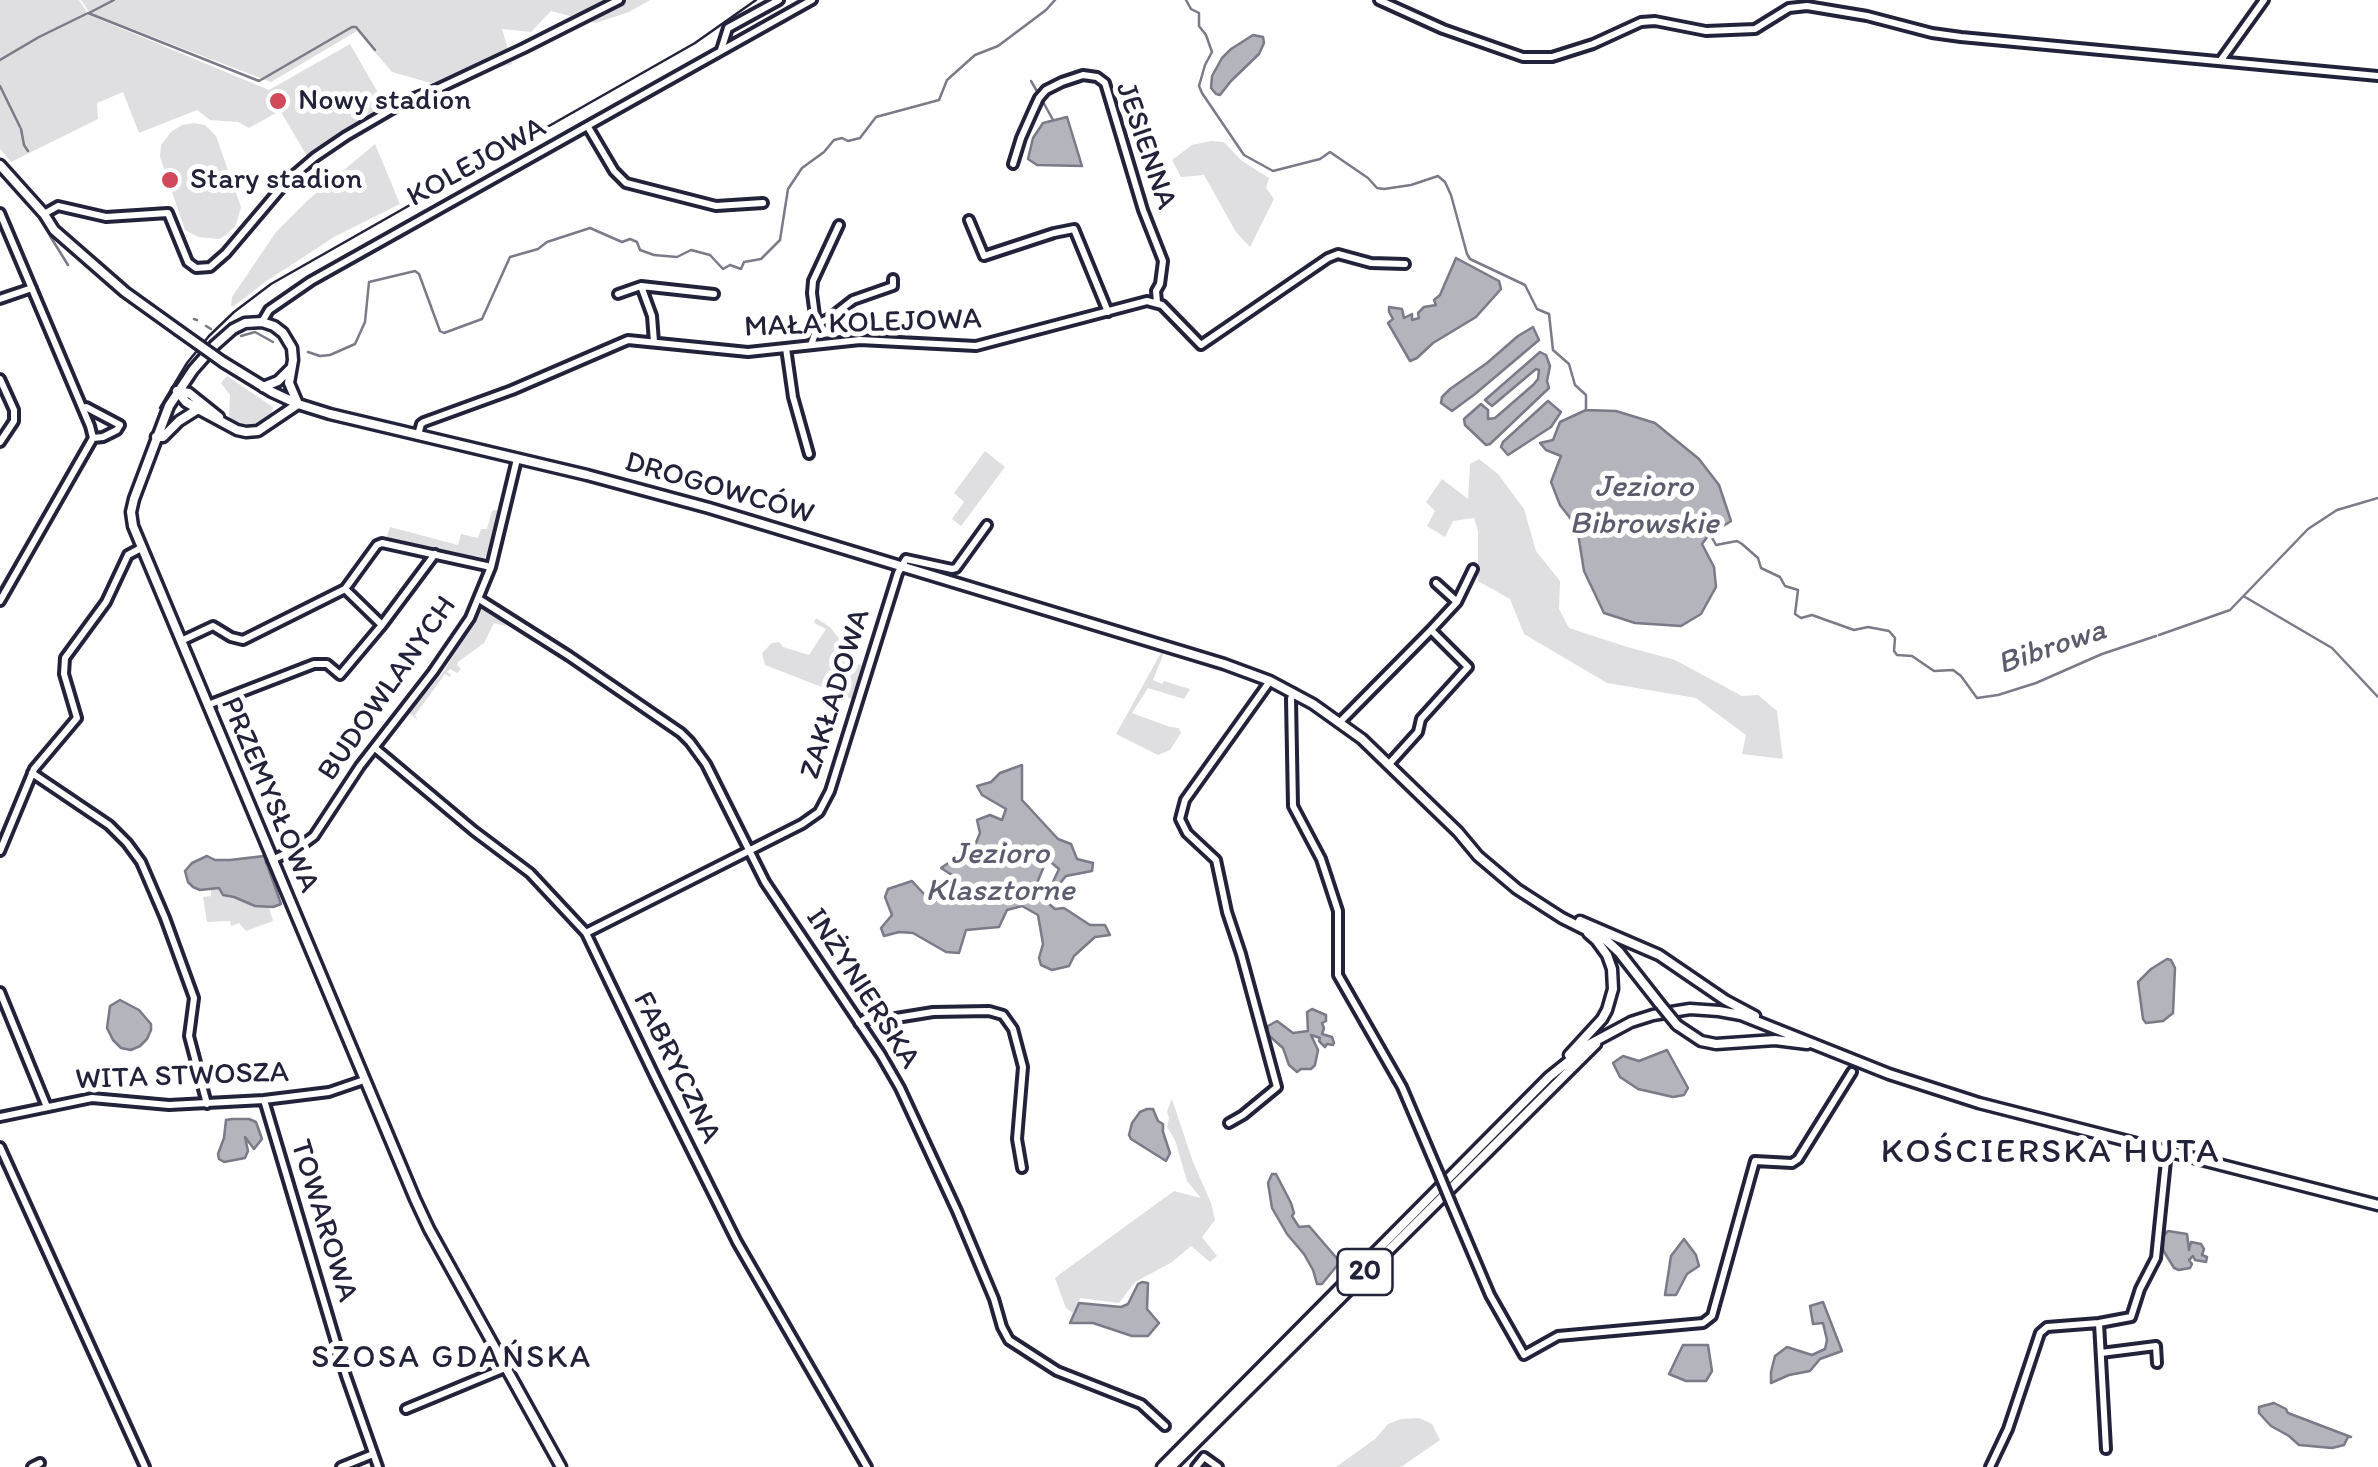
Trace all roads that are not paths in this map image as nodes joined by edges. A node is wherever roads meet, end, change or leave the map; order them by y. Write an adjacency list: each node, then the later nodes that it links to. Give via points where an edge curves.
1 (619, 0): 14 (street, via 346,136 294,174 210,267 188,262 168,212 106,217 58,206)
2 (812, 0): 6 (street, KOLEJOWA)
3 (1379, 0): 7 (street, via 1524,57 1552,57 1641,22 1722,32 1755,29 1789,8 1807,6 1932,34)
4 (2264, 0): 7 (street)
5 (778, 1): 6 (street, KOLEJOWA, via 728,28)
6 (721, 51): 9 (street, KOLEJOWA)
7 (2220, 61): 8 (street)
8 (2378, 76)
9 (588, 126): 12 (street, via 626,183 716,206); 26 (street, KOLEJOWA, via 292,292)
10 (1013, 164): 24 (street, JESIENNA, via 1046,90 1083,75 1105,83 1163,260)
11 (0, 165): 14 (main road, DROGOWCÓW)
12 (764, 203)
13 (0, 213): 20 (street)
14 (44, 214): 33 (main road, DROGOWCÓW, bridge, via 125,292)
15 (968, 220): 25 (street, via 984,256 1074,229)
16 (839, 225): 27 (street, via 813,282)
17 (1405, 264): 24 (street, via 1338,254 1201,344)
18 (893, 279): 27 (street, via 893,286 853,300)
19 (641, 286): 21 (street); 22 (street); 28 (street)
20 (32, 288): 23 (street); 36 (street)
21 (618, 294)
22 (714, 294)
23 (0, 299)
24 (1157, 302): 25 (street, MAŁA KOLEJOWA)
25 (1108, 312): 29 (street, MAŁA KOLEJOWA, via 986,345)
26 (262, 322): 31 (main road, via 286,337); 34 (main road, PRZEMYSŁOWA, via 226,334)
27 (818, 324): 29 (street)
28 (654, 342): 30 (street, MAŁA KOLEJOWA, via 748,352); 40 (street, MAŁA KOLEJOWA, via 621,341 424,422)
29 (811, 345): 30 (street, MAŁA KOLEJOWA)
30 (786, 348): 44 (street)
31 (292, 368): 33 (main road); 35 (main road, via 289,383)
32 (0, 379): 43 (street, via 14,410)
33 (267, 390): 35 (main road, DROGOWCÓW); 38 (main road)
34 (177, 391): 37 (main road); 39 (main road, via 189,392); 41 (main road, PRZEMYSŁOWA)
35 (298, 404): 38 (main road); 40 (main road, DROGOWCÓW)
36 (83, 408): 42 (street); 42 (street, via 124,428)
37 (198, 410): 39 (main road); 41 (main road)
38 (276, 417): 39 (main road, via 252,432)
39 (225, 422)
40 (418, 436): 45 (main road, DROGOWCÓW)
41 (156, 437): 47 (main road, PRZEMYSŁOWA, via 132,506)
42 (93, 438): 55 (street)
43 (0, 442)
44 (809, 454)
45 (518, 459): 49 (main road, DROGOWCÓW); 50 (street, BUDOWLANYCH)
46 (987, 525): 49 (street, via 954,569 906,560)
47 (141, 548): 59 (main road, PRZEMYSŁOWA); 66 (street, via 128,555 106,602 66,656 64,674 77,718)
48 (435, 554): 50 (street); 53 (street, via 377,545); 57 (street)
49 (902, 566): 60 (main road, DROGOWCÓW); 68 (street, ZAKŁADOWA, via 826,801 810,820)
50 (491, 568): 54 (street, BUDOWLANYCH)
51 (1473, 569): 56 (street)
52 (1436, 582): 56 (street)
53 (345, 589): 57 (street); 59 (street, via 243,640 213,626)
54 (478, 599): 64 (street, BUDOWLANYCH, via 458,637); 68 (street, INŻYNIERSKA, via 681,734 706,764)
55 (0, 600)
56 (1457, 602): 58 (street)
57 (382, 625): 62 (street, via 340,675 314,664)
58 (1431, 630): 63 (street); 65 (street, via 1468,667)
59 (180, 641): 62 (main road, PRZEMYSŁOWA)
60 (1270, 681): 61 (main road, DROGOWCÓW); 85 (street, via 1185,800 1180,818 1216,860 1278,1087)
61 (1293, 692): 63 (main road, DROGOWCÓW); 78 (street, bridge, via 1293,806 1338,911 1338,975 1402,1088 1490,1295 1524,1355 1558,1336 1702,1323 1712,1316 1755,1161 1798,1159)
62 (208, 705): 70 (main road, PRZEMYSŁOWA)
63 (1340, 722): 65 (main road, DROGOWCÓW)
64 (374, 748): 70 (street, BUDOWLANYCH, via 314,836); 72 (street, FABRYCZNA, via 530,873)
65 (1390, 763): 67 (main road, DROGOWCÓW)
66 (32, 772): 69 (street); 82 (street, via 109,825 140,862 191,989 190,1044)
67 (1463, 837): 71 (main road, via 1517,888); 74 (main road, via 1537,898 1660,955)
68 (750, 850): 72 (street, ZAKŁADOWA); 75 (street, INŻYNIERSKA)
69 (0, 852)
70 (272, 860): 80 (main road, PRZEMYSŁOWA)
71 (1581, 926): 77 (main road, bridge, via 1612,945 1677,1025 1702,1041); 79 (main road, via 1610,961 1612,996 1602,1018)
72 (586, 933): 104 (street, FABRYCZNA, via 737,1242)
73 (0, 992): 83 (street)
74 (1758, 1020): 76 (main road, 20, via 1675,1010); 77 (main road, 20)
75 (859, 1023): 88 (street, via 933,1012 1003,1015 1023,1067 1017,1139); 95 (street, INŻYNIERSKA, via 905,1099 1010,1340 1057,1371 1141,1404)
76 (1606, 1035): 79 (main road, 20); 106 (main road, 20)
77 (1810, 1043): 87 (main road, 20, via 1937,1090)
78 (1852, 1072)
79 (1549, 1077): 105 (main road, 20)
80 (364, 1080): 81 (street, WITA STWOSZA, via 330,1092); 93 (main road, PRZEMYSŁOWA, via 429,1229)
81 (264, 1100): 82 (street, WITA STWOSZA); 97 (street, TOWAROWA)
82 (207, 1104): 83 (street, WITA STWOSZA, via 92,1098)
83 (46, 1107): 84 (street, WITA STWOSZA)
84 (0, 1117)
85 (1229, 1123)
86 (0, 1147): 100 (street)
87 (2167, 1151): 89 (main road, 20); 90 (street, via 2156,1258 2131,1317)
88 (1022, 1168)
89 (2378, 1204)
90 (2100, 1322): 91 (street); 109 (street, via 2040,1333)
91 (2101, 1353): 92 (street, via 2156,1346); 96 (street)
92 (2156, 1362)
93 (505, 1368): 94 (street); 103 (main road, PRZEMYSŁOWA)
94 (406, 1409)
95 (1165, 1426)
96 (2106, 1450)
97 (373, 1454): 101 (street); 102 (street, TOWAROWA)
98 (40, 1463): 99 (street)
99 (32, 1467)
100 (145, 1467)
101 (341, 1467)
102 (378, 1467)
103 (561, 1467)
104 (867, 1467)
105 (1162, 1467)
106 (1171, 1467)
107 (1196, 1467): 108 (street, via 1204,1457)
108 (1218, 1467)
109 (1990, 1467)

